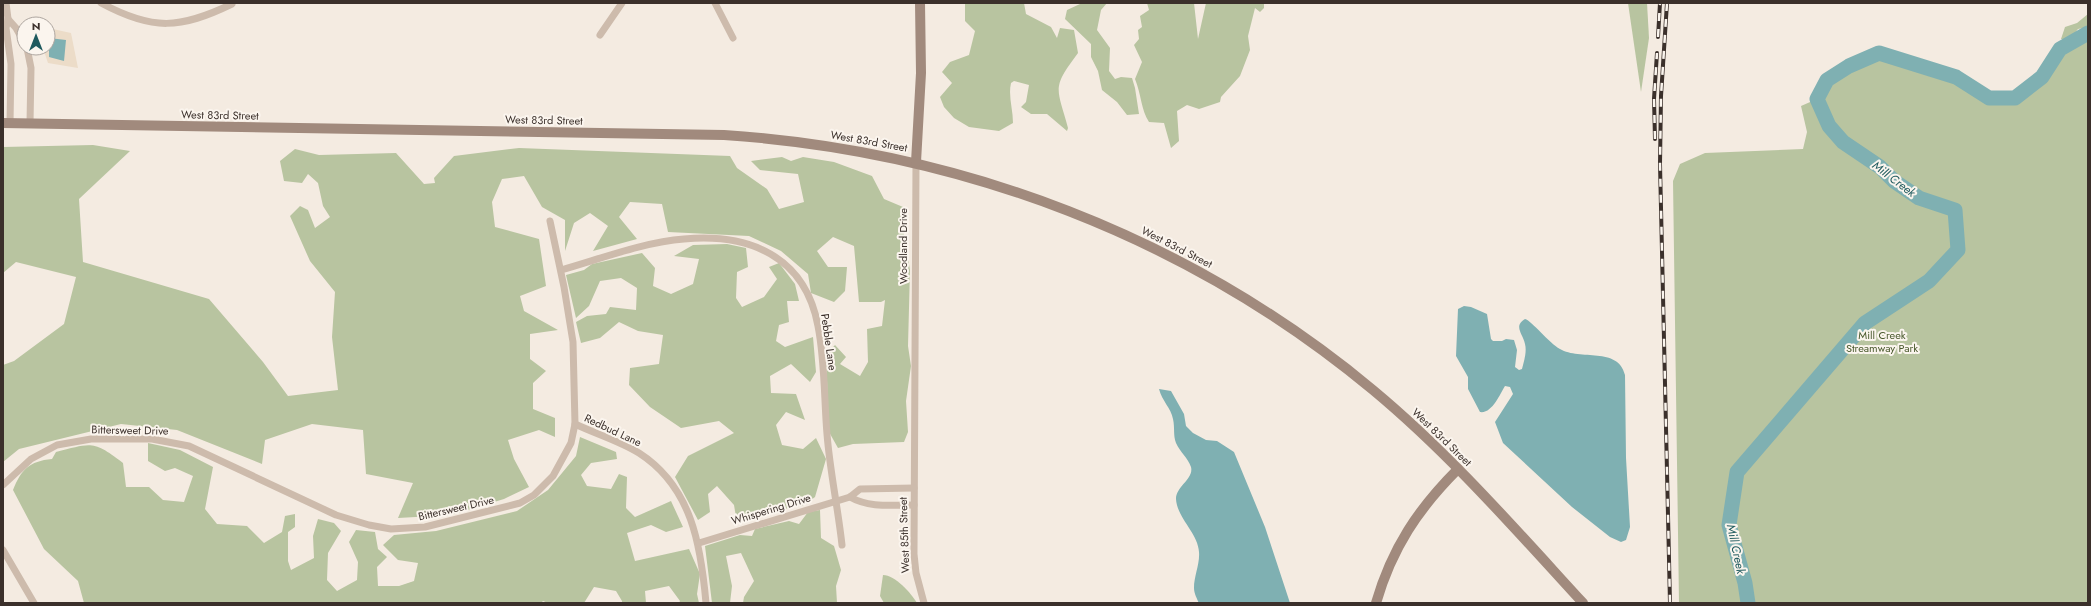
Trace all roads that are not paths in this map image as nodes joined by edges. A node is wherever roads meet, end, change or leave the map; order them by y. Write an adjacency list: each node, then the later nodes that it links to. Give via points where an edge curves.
1 (6, 3): 7 (street)
2 (101, 3): 6 (street, via 133,18 174,23 206,16)
3 (622, 3): 9 (street)
4 (715, 3): 10 (street)
5 (920, 3): 14 (main road, Woodland Drive, via 921,73)
6 (232, 4)
7 (8, 19): 8 (street); 12 (street, via 6,28 11,64)
8 (16, 28)
9 (600, 35)
10 (733, 38)
11 (29, 56): 13 (street, via 31,68)
12 (7, 123): 13 (main road, West 83rd Street)
13 (30, 123): 14 (main road, West 83rd Street, via 724,135 808,143)
14 (916, 162): 18 (main road, West 83rd Street, via 1050,203 1138,241 1203,274 1252,303 1332,357 1410,423); 20 (street, Woodland Drive)
15 (550, 220): 16 (street, Bittersweet Drive)
16 (561, 270): 17 (street, Bittersweet Drive, via 572,342); 22 (street, Pebble Lane, via 665,242 701,238 746,243 771,253 784,262 798,279 812,305 818,325 828,448)
17 (575, 424): 19 (street, Bittersweet Drive, via 570,444 559,467 534,495 507,508 412,529 391,529 352,521 194,448 152,439 91,439 57,445 31,459); 24 (street, Redbud Lane, via 638,453 652,464 681,499)
18 (1458, 469): 30 (main road, via 1427,501 1410,525 1392,558); 31 (main road, West 83rd Street)
19 (3, 485)
20 (914, 488): 21 (street, Whispering Drive, via 860,489); 23 (street, West 85th Street)
21 (850, 497): 22 (street, Whispering Drive); 23 (street, via 872,504)
22 (837, 500): 24 (street, Whispering Drive); 25 (street, Pebble Lane)
23 (914, 505): 29 (street, West 85th Street, via 916,573)
24 (699, 543): 28 (street, Redbud Lane)
25 (842, 545)
26 (3, 550): 27 (street)
27 (34, 603)
28 (706, 603)
29 (924, 603)
30 (1376, 603)
31 (1583, 603)

